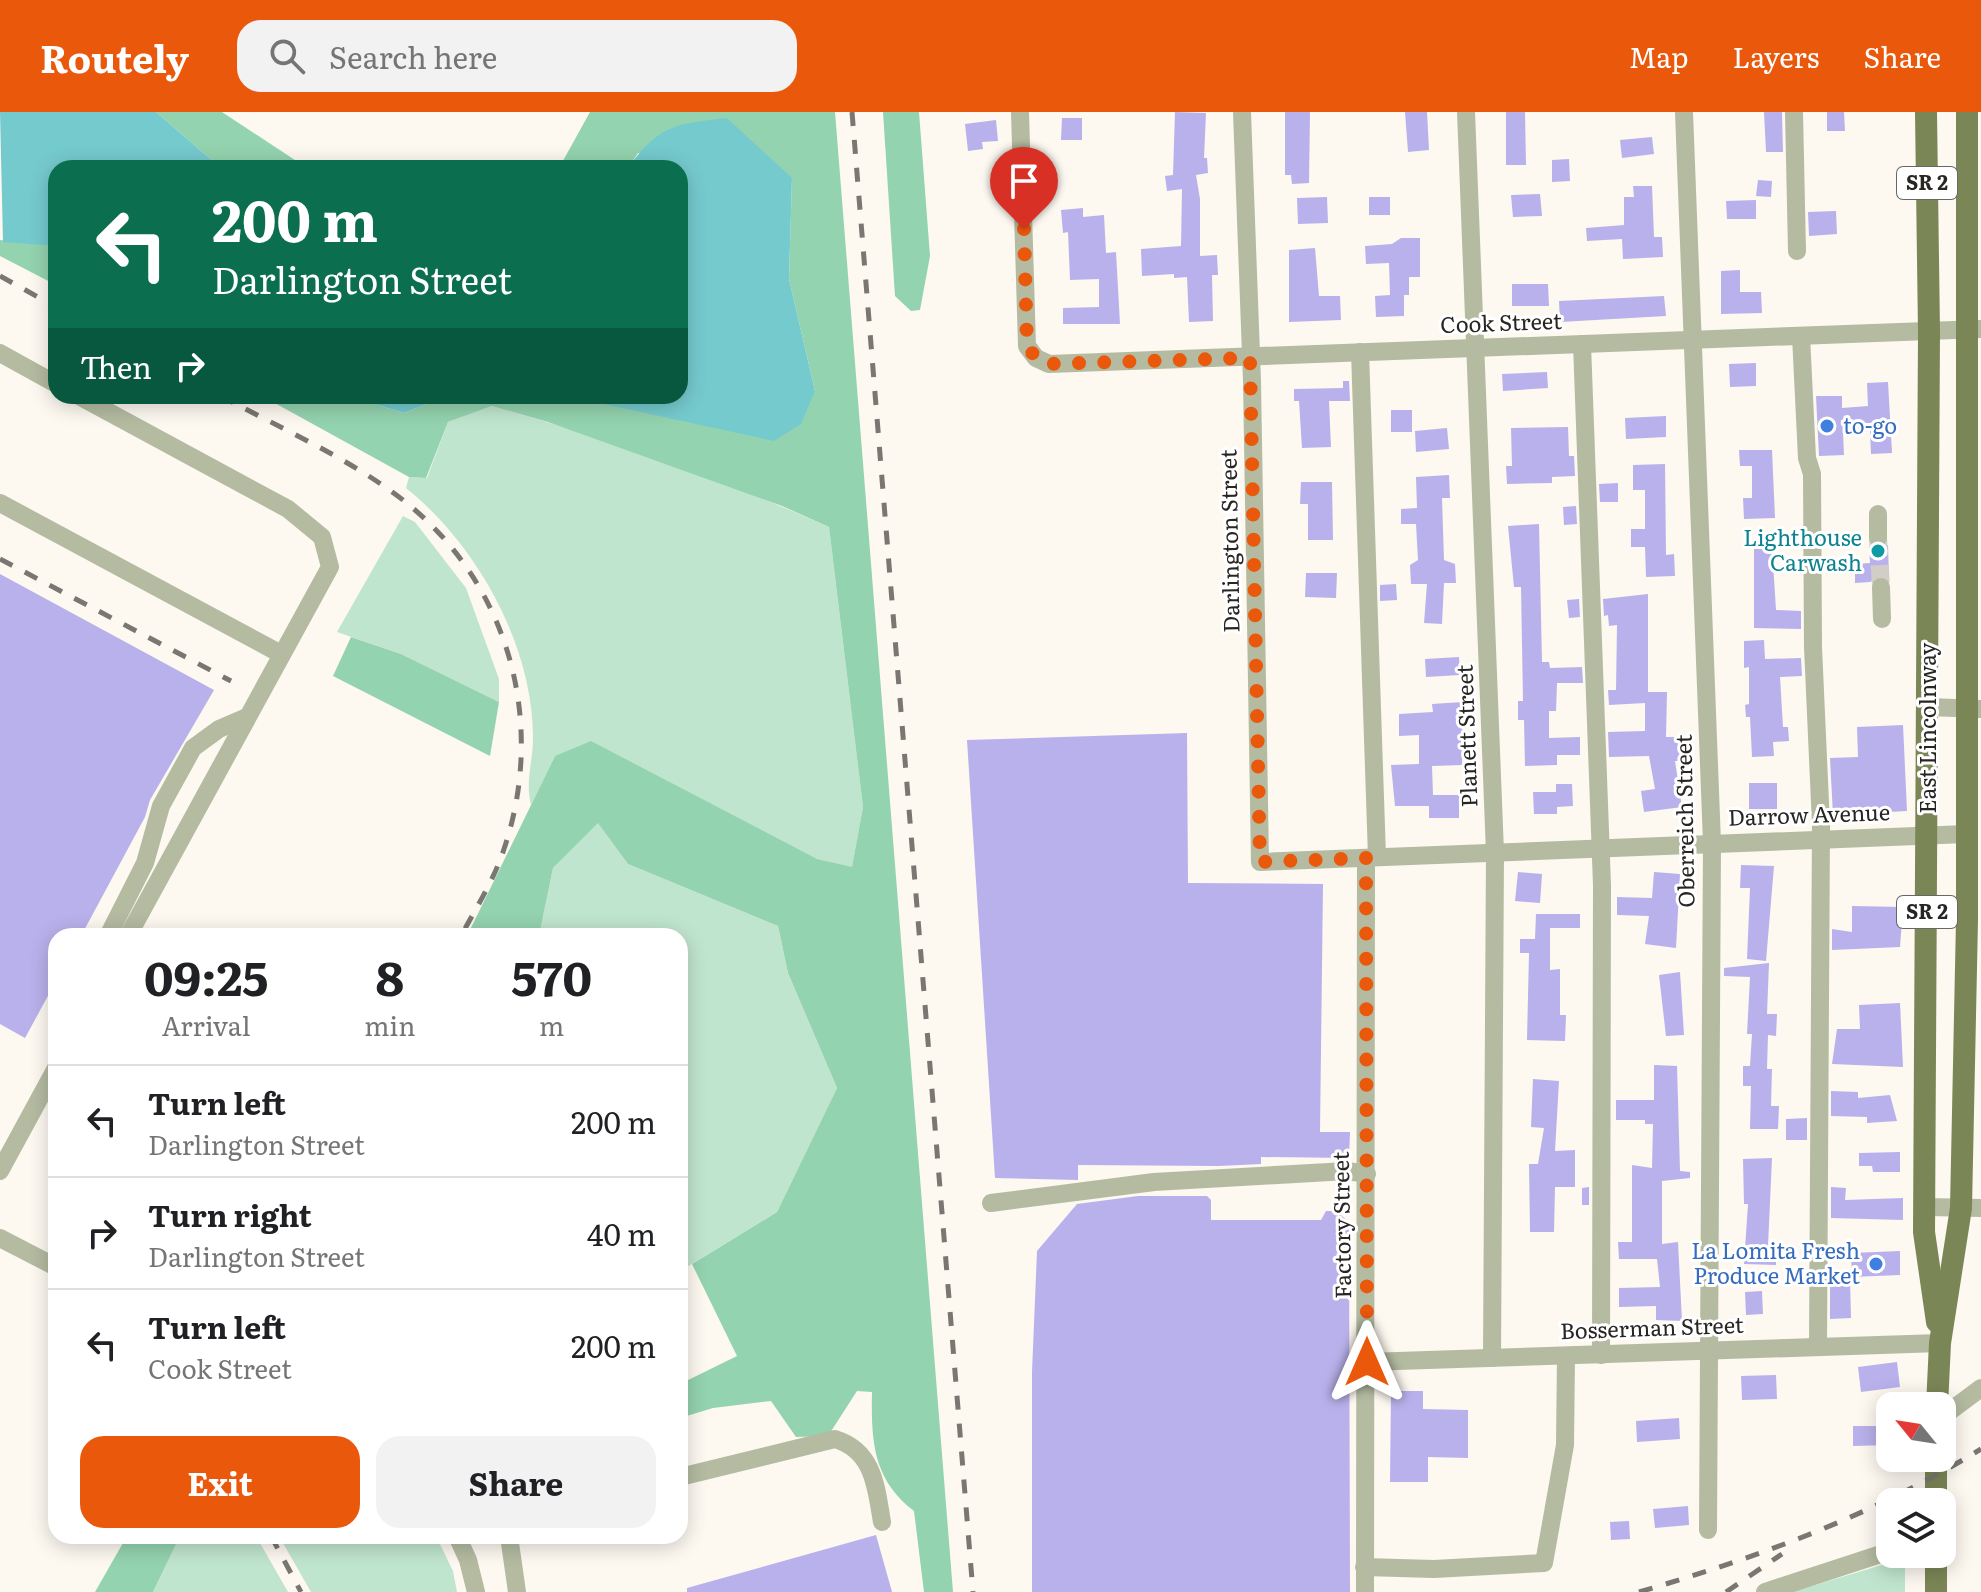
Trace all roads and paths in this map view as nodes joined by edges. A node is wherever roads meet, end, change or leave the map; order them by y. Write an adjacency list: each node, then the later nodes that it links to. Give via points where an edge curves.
1 (1020, 112): 17 (street, Cook Street, via 1027,346 1036,358 1049,364)
2 (1242, 112): 17 (street, Darlington Street)
3 (1466, 112): 14 (street, Planett Street)
4 (1684, 112): 12 (street, Oberreich Street)
5 (1794, 112): 8 (street)
6 (1926, 112): 10 (main road, East Lincolnway / SR 2)
7 (1967, 112): 9 (main road, East Lincolnway / SR 2)
8 (1797, 251)
9 (1975, 330): 10 (street, Cook Street); 23 (main road, East Lincolnway / SR 2)
10 (1929, 332): 11 (street, Cook Street); 28 (main road, East Lincolnway / SR 2)
11 (1801, 336): 12 (street, Cook Street); 33 (street, via 1812,474)
12 (1692, 340): 13 (street, Cook Street); 34 (street, Oberreich Street)
13 (1582, 344): 14 (street, Cook Street); 35 (street)
14 (1476, 348): 15 (street, Cook Street); 36 (street, Planett Street)
15 (1360, 352): 17 (street, Cook Street); 37 (street, Factory Street)
16 (0, 353): 18 (street)
17 (1250, 358): 37 (street, Darlington Street, via 1260,862)
18 (48, 380)
19 (94, 404): 26 (street, via 288,509 322,537 330,567)
20 (0, 503): 26 (street)
21 (1878, 514): 22 (street)
22 (1878, 538)
23 (1975, 562): 27 (main road, East Lincolnway / SR 2)
24 (1881, 587): 25 (street)
25 (1882, 619)
26 (281, 654): 30 (street)
27 (1975, 663): 29 (main road, East Lincolnway / SR 2)
28 (1928, 707): 29 (street); 31 (main road, East Lincolnway / SR 2)
29 (1975, 709): 32 (main road, East Lincolnway / SR 2)
30 (247, 717): 38 (street, via 193,748 161,806 145,863); 39 (street)
31 (1927, 834): 32 (street, Darrow Avenue); 33 (street, Darrow Avenue); 44 (main road, East Lincolnway / SR 2)
32 (1966, 834): 45 (main road, East Lincolnway / SR 2)
33 (1821, 838): 34 (street, Darrow Avenue); 49 (street)
34 (1712, 843): 35 (street, Darrow Avenue); 50 (street, Oberreich Street)
35 (1599, 848): 36 (street, Darrow Avenue); 51 (street)
36 (1495, 853): 37 (street, Darrow Avenue); 53 (street, Planett Street)
37 (1372, 858): 42 (street, Factory Street)
38 (112, 928)
39 (132, 928)
40 (48, 1083): 41 (street)
41 (0, 1171)
42 (1367, 1174): 43 (street, via 1154,1182); 54 (street, Factory Street)
43 (991, 1203)
44 (1925, 1207): 45 (street); 48 (main road, East Lincolnway / SR 2)
45 (1971, 1208): 48 (main road, East Lincolnway / SR 2)
46 (0, 1238): 47 (street)
47 (48, 1263)
48 (1940, 1343): 49 (street, Bosserman Street); 56 (main road, East Lincolnway / SR 2)
49 (1818, 1346): 50 (street, Bosserman Street)
50 (1710, 1350): 51 (street, Bosserman Street); 60 (street, Oberreich Street)
51 (1601, 1355): 52 (street, Bosserman Street)
52 (1566, 1356): 53 (street, Bosserman Street); 64 (street, via 1565,1445 1544,1563)
53 (1492, 1358): 54 (street, Bosserman Street)
54 (1367, 1362): 64 (street, Factory Street)
55 (1981, 1388): 57 (street)
56 (1938, 1392)
57 (1956, 1407)
58 (688, 1475): 59 (street, via 835,1439 858,1449 867,1461)
59 (882, 1522)
60 (1708, 1530)
61 (461, 1544): 66 (street)
62 (510, 1544): 67 (street)
63 (1876, 1556): 69 (street)
64 (1364, 1567): 68 (street, Factory Street)
65 (1936, 1568): 70 (main road)
66 (476, 1592)
67 (517, 1592)
68 (1365, 1592)
69 (1765, 1592)
70 (1936, 1592)

